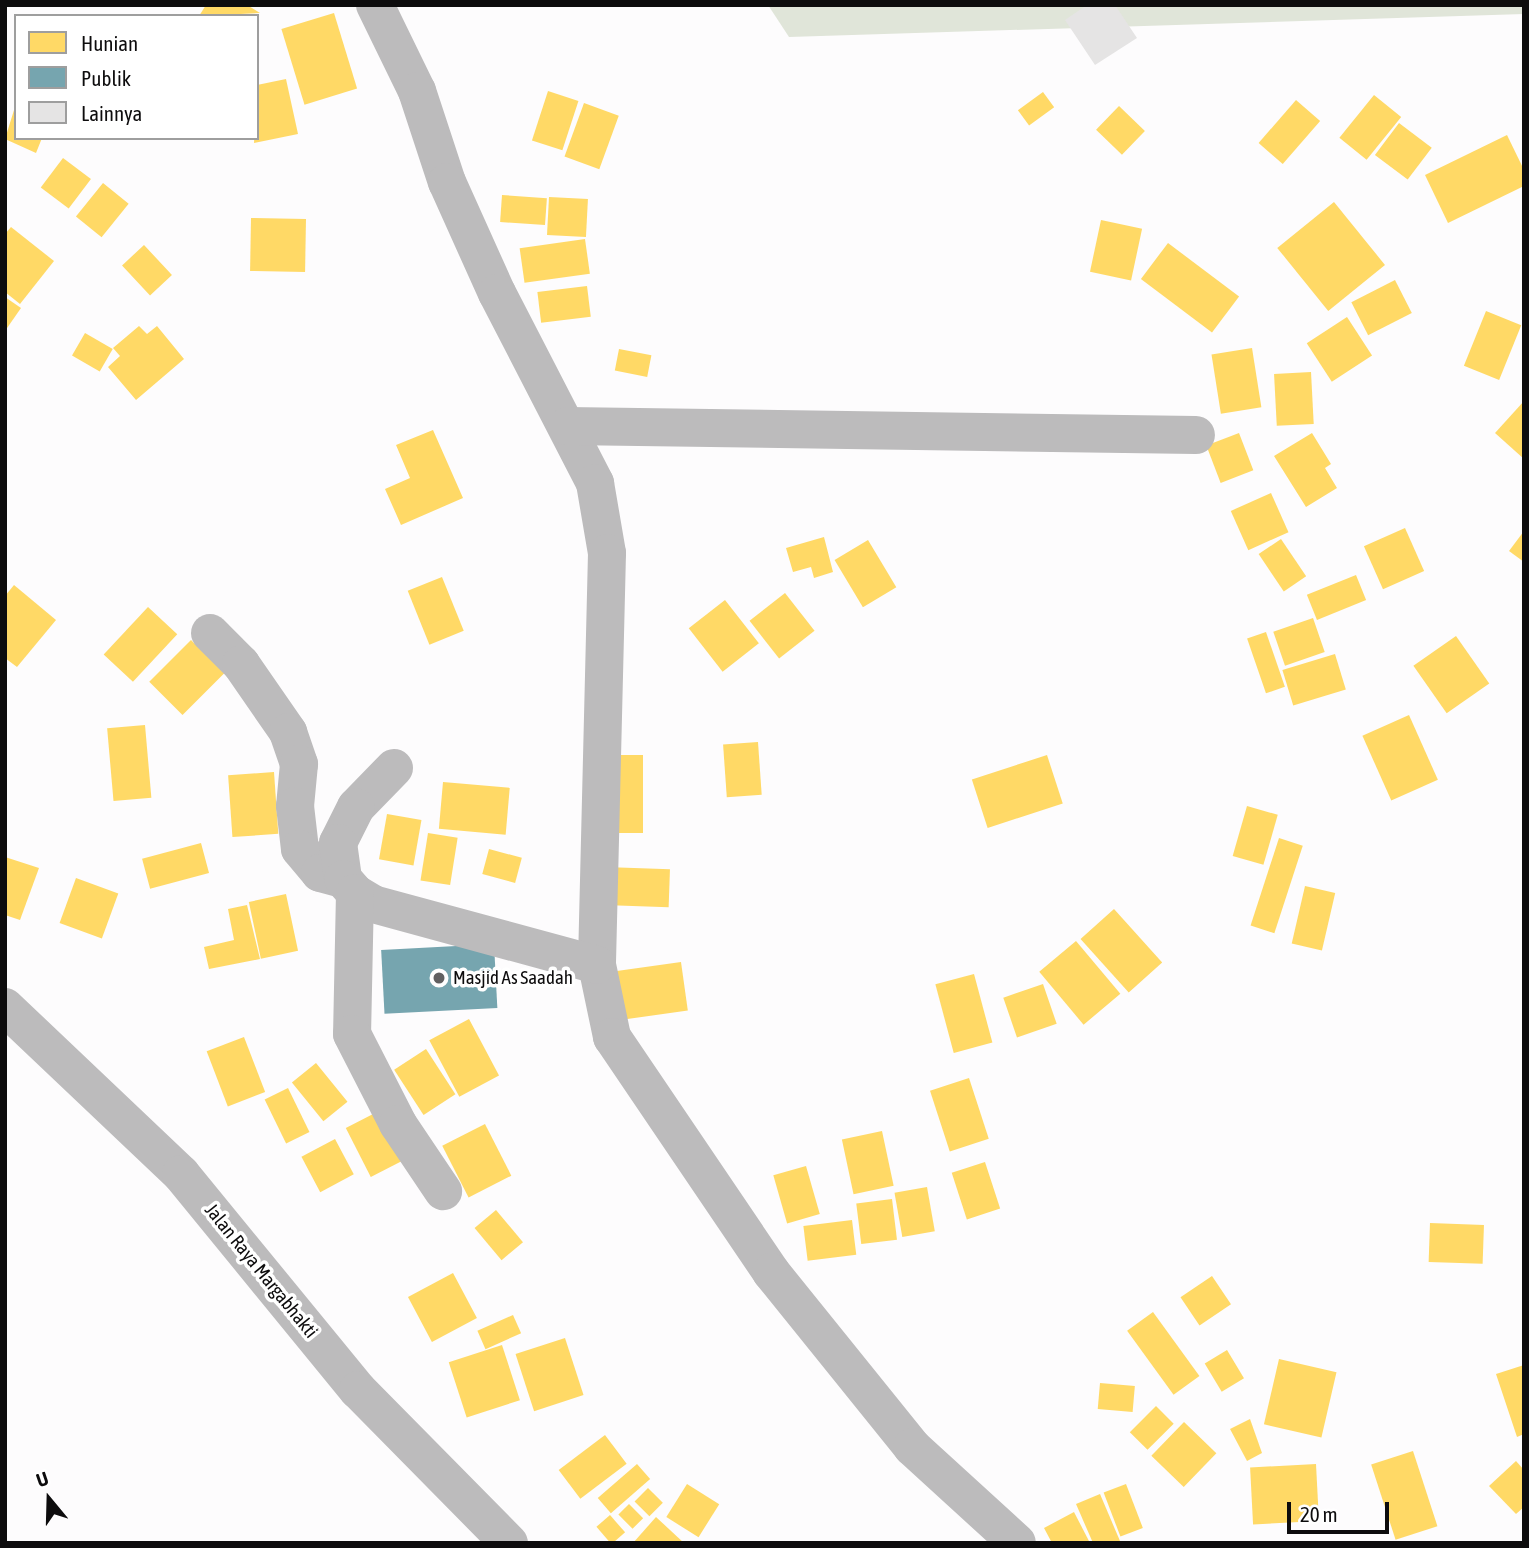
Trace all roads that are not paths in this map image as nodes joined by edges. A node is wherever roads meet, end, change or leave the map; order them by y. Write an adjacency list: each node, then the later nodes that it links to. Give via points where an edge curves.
1 (376, 5): 2 (street, via 417,91 447,182 497,293)
2 (567, 426): 3 (street); 7 (street, via 595,483 607,554)
3 (1196, 435)
4 (210, 633): 6 (street, via 241,664 288,732 299,764 295,806 300,849 320,873)
5 (394, 768): 6 (street, via 343,827 338,844)
6 (349, 886): 7 (street, via 373,904); 9 (street, via 352,1034 398,1124)
7 (597, 965): 11 (street, via 612,1037 771,1272 912,1447)
8 (5, 1007): 10 (street, Jalan Raya Margabhakti, via 181,1174 358,1390)
9 (443, 1191)
10 (509, 1543)
11 (1017, 1543)

